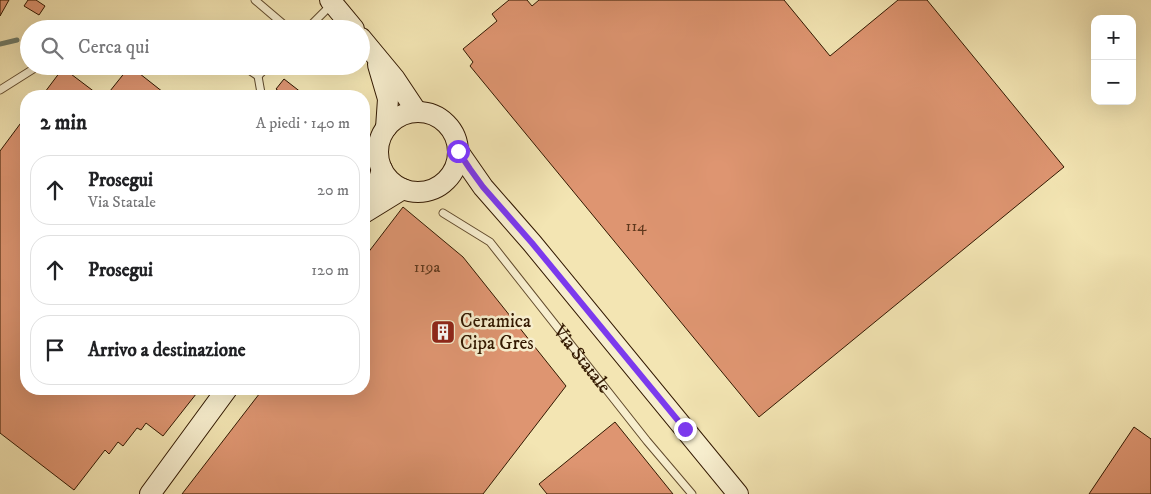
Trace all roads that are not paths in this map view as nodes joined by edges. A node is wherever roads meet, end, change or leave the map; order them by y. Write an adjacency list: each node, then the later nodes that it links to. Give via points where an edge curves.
1 (255, 0): 3 (lane)
2 (332, 2): 4 (lane); 5 (main road)
3 (278, 20)
4 (315, 20)
5 (347, 20)
6 (370, 48): 7 (main road)
7 (376, 55): 12 (main road); 13 (main road, via 388,98)
8 (24, 75): 10 (lane)
9 (258, 76): 11 (lane)
10 (0, 90)
11 (260, 90)
12 (417, 112): 13 (main road, via 406,114); 14 (main road, via 441,119 456,139)
13 (386, 128): 15 (main road, via 378,148)
14 (458, 151): 16 (main road, via 457,163); 17 (main road)
15 (382, 169): 18 (main road, via 387,178); 19 (main road)
16 (445, 182): 17 (main road); 18 (main road, via 424,192)
17 (483, 187): 25 (main road)
18 (403, 189): 20 (main road)
19 (370, 196)
20 (370, 209)
21 (444, 213): 24 (lane, Via Statale, via 490,242 647,442)
22 (223, 395): 23 (main road)
23 (150, 494)
24 (692, 494)
25 (738, 494)

